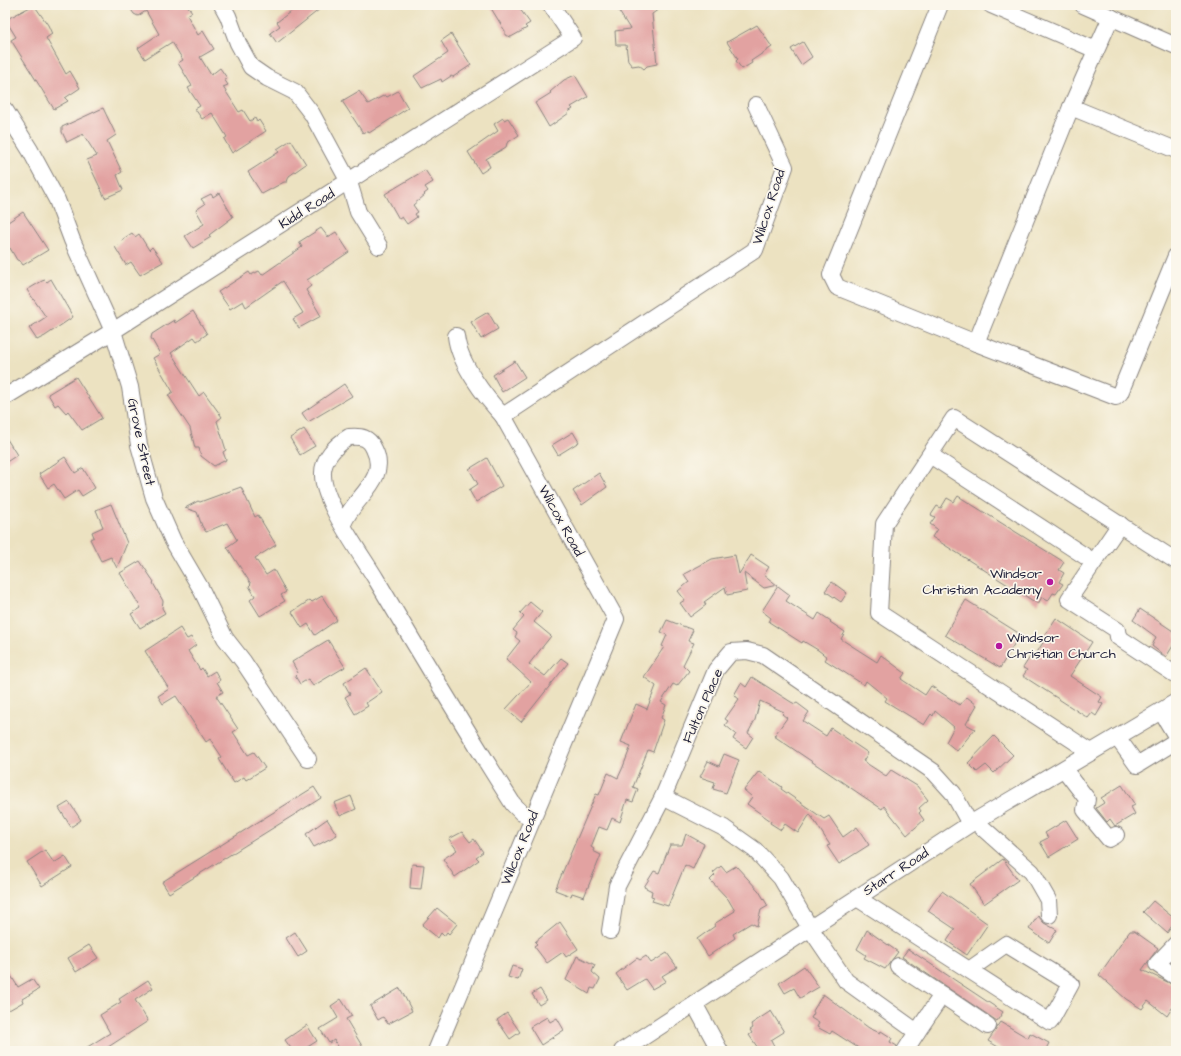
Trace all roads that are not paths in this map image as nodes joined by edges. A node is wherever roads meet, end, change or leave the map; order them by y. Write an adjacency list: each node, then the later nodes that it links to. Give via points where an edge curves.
1 (222, 5): 13 (street, via 251,66 267,78 295,92 312,114)
2 (551, 5): 13 (street, Kidd Road, via 573,38)
3 (940, 5): 18 (street, via 831,275 837,287)
4 (991, 5): 8 (street)
5 (1083, 5): 6 (street)
6 (1111, 17): 7 (street); 8 (street)
7 (1176, 46)
8 (1096, 50): 10 (street)
9 (756, 105): 20 (street, Wilcox Road, via 785,167 755,250)
10 (1071, 107): 12 (street); 18 (street)
11 (5, 110): 16 (street, Grove Street, via 58,200 72,240)
12 (1176, 150)
13 (349, 182): 14 (street, via 358,212); 16 (street, Kidd Road)
14 (379, 246)
15 (1176, 256): 18 (street, via 1120,393 1116,397)
16 (113, 331): 19 (street, Kidd Road); 33 (street, Grove Street, via 130,388 139,445 154,498 173,541 200,587 225,638)
17 (456, 336): 20 (street, via 457,348 472,375)
18 (976, 343)
19 (5, 397)
20 (503, 416): 36 (street, Wilcox Road, via 616,619)
21 (930, 455): 23 (street, via 954,418); 25 (street); 32 (street, via 884,524 879,613)
22 (343, 524): 22 (street, via 324,490 323,466 345,439 358,436 368,440 373,446 379,462 378,472 346,515); 36 (street, via 434,679 513,804 522,813)
23 (1120, 524): 24 (street); 25 (street)
24 (1176, 561)
25 (1094, 562): 26 (street, via 1069,599 1117,630 1118,637)
26 (1176, 675)
27 (1176, 702): 28 (street, Starr Road)
28 (1160, 711): 29 (street); 30 (street, Starr Road)
29 (1176, 736)
30 (1117, 737): 31 (street, via 1137,765); 32 (street, Starr Road)
31 (1176, 741)
32 (1092, 752): 34 (street, Starr Road)
33 (308, 759)
34 (1064, 769): 37 (street, Starr Road); 38 (street, via 1086,799 1085,810 1110,839)
35 (664, 797): 37 (street, Fulton Place, via 716,670 730,652 747,651 763,654 934,772 953,793); 41 (street, via 724,828 755,850 781,878); 42 (street, Fulton Place, via 617,886)
36 (533, 818): 51 (street, Wilcox Road)
37 (973, 823): 39 (street, Starr Road); 40 (street, Fulton Place, via 1032,872 1048,900)
38 (1116, 835)
39 (857, 898): 41 (street, Starr Road); 45 (street)
40 (1049, 915)
41 (810, 928): 48 (street, Starr Road); 50 (street, via 846,981)
42 (610, 930)
43 (1176, 944): 46 (street, via 1157,964)
44 (898, 966): 47 (street)
45 (969, 970): 45 (street, via 1050,1022 1071,984 1006,944)
46 (1176, 977)
47 (942, 995): 49 (street); 50 (street)
48 (695, 1005): 52 (street, Starr Road); 53 (street)
49 (988, 1026)
50 (917, 1032): 54 (street)
51 (436, 1051)
52 (622, 1051)
53 (720, 1051)
54 (905, 1051)

